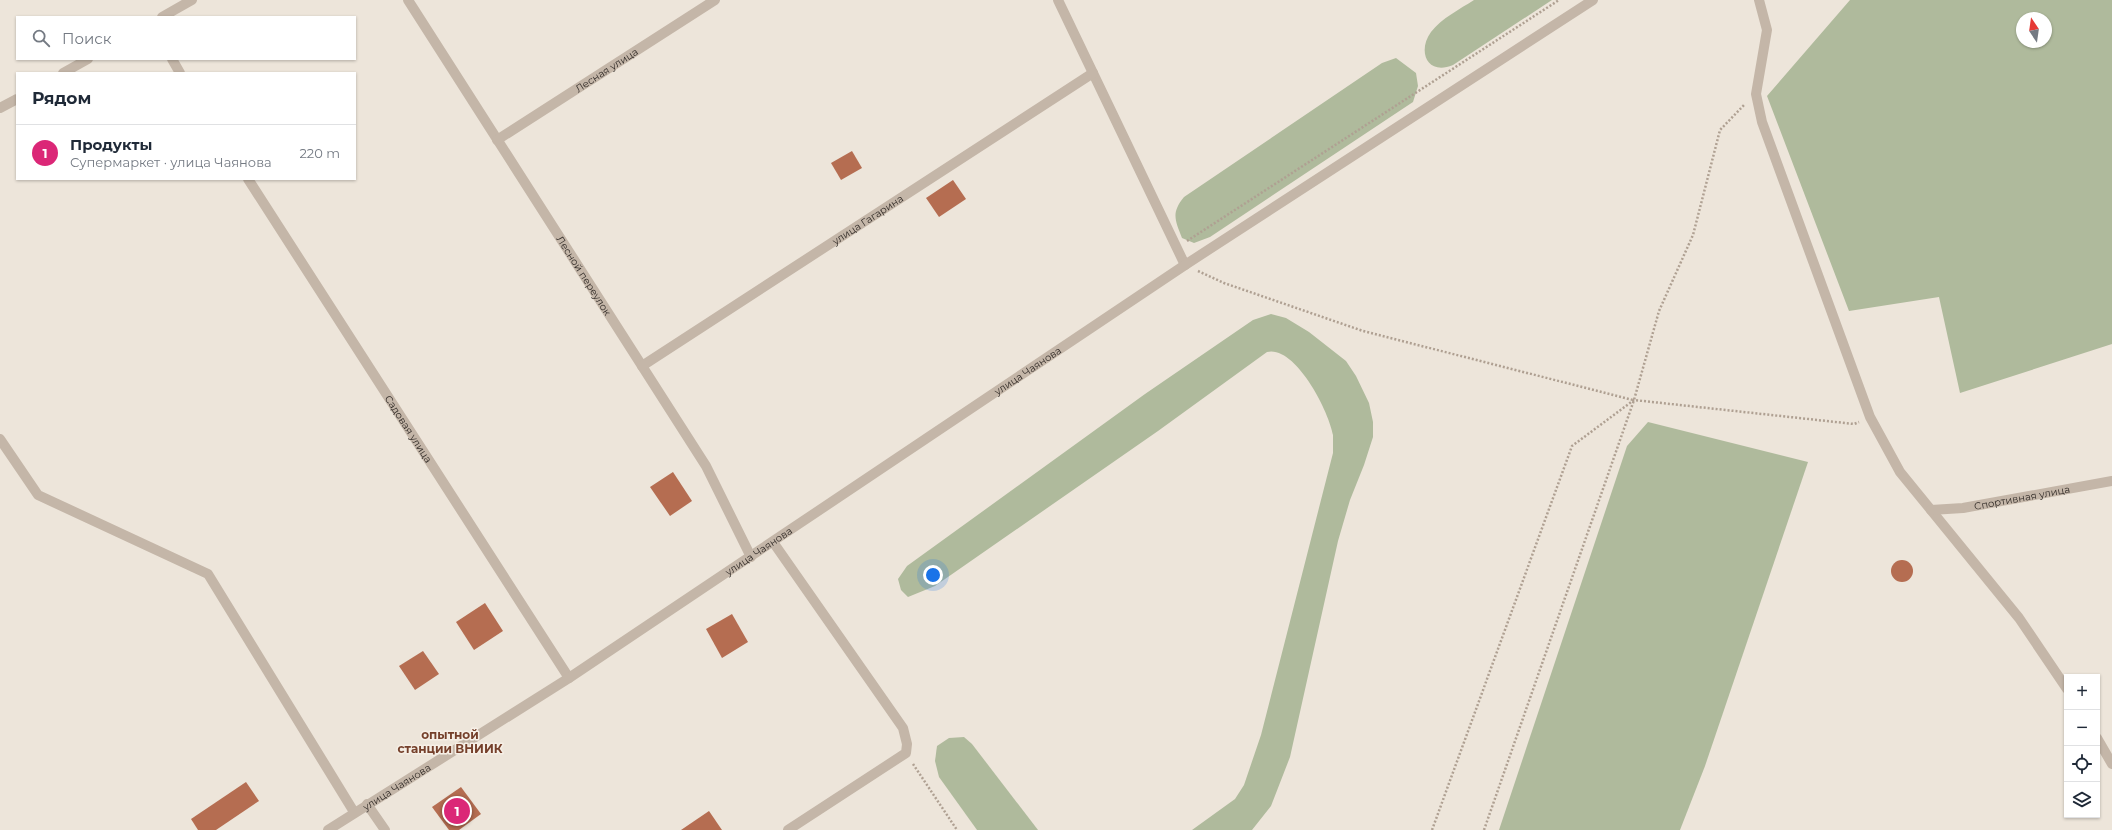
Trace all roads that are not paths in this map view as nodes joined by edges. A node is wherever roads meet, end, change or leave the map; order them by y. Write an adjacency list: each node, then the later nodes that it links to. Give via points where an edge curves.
1 (192, 0): 7 (street)
2 (408, 0): 15 (street, Лесной переулок)
3 (715, 0): 15 (street, Лесная улица)
4 (1058, 0): 12 (street)
5 (1593, 0): 17 (street, улица Чаянова)
6 (1759, 0): 21 (street, via 1767,30 1756,94 1762,122 1870,417 1900,472)
7 (164, 16)
8 (86, 60): 10 (street)
9 (173, 60): 11 (street)
10 (65, 72)
11 (179, 72)
12 (1093, 73): 17 (street); 18 (street, улица Гагарина)
13 (16, 100): 14 (street)
14 (0, 108)
15 (497, 140): 18 (street, Лесной переулок)
16 (249, 180): 24 (street, Садовая улица)
17 (1185, 265): 22 (street, улица Чаянова)
18 (642, 366): 23 (street, Лесной переулок, via 706,466)
19 (0, 440): 29 (street, via 38,494 208,574)
20 (2112, 482): 21 (street, Спортивная улица, via 1963,508)
21 (1931, 510): 25 (street, via 2019,618)
22 (774, 542): 23 (street, улица Чаянова); 32 (street, via 903,728 907,744 906,753)
23 (750, 558): 24 (street, улица Чаянова)
24 (569, 678): 28 (street, улица Чаянова)
25 (2064, 684)
26 (2100, 743): 27 (street)
27 (2112, 764)
28 (367, 804): 29 (street, улица Чаянова); 31 (street)
29 (354, 812): 30 (street, улица Чаянова)
30 (328, 830)
31 (385, 830)
32 (788, 830)

